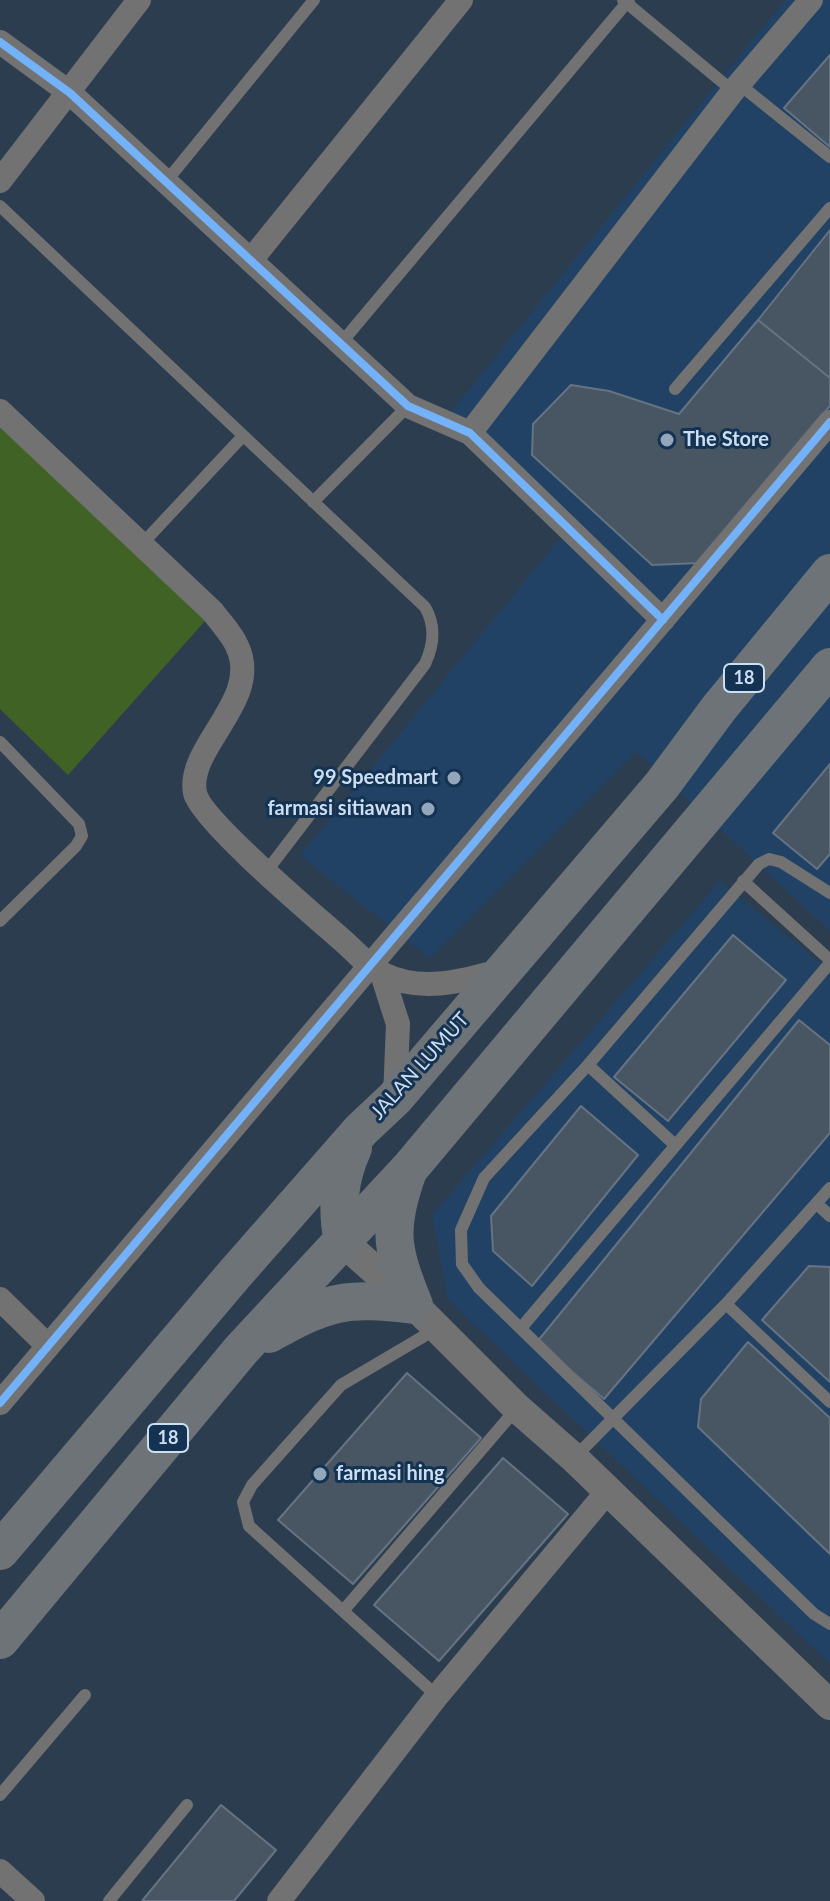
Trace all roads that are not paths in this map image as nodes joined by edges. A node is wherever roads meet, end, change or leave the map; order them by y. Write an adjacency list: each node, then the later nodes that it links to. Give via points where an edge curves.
1 (139, 0): 8 (street)
2 (314, 0): 11 (lane)
3 (461, 0): 14 (street)
4 (811, 0): 7 (street)
5 (626, 1): 7 (lane); 15 (lane)
6 (0, 42): 8 (street)
7 (736, 88): 9 (lane); 20 (street)
8 (70, 93): 10 (street); 11 (street)
9 (830, 157)
10 (0, 181)
11 (165, 183): 14 (street)
12 (0, 206): 21 (lane)
13 (830, 208): 16 (lane)
14 (251, 260): 15 (street)
15 (342, 342): 17 (street)
16 (675, 389)
17 (408, 406): 20 (street); 22 (lane)
18 (0, 411): 23 (street)
19 (830, 422): 25 (street)
20 (470, 433): 25 (street)
21 (243, 436): 22 (lane); 23 (lane)
22 (313, 502): 31 (lane, via 425,607 432,620 432,648)
23 (142, 544): 31 (street, via 213,612 238,648 239,693 196,769 195,795)
24 (830, 573): 27 (main road, JALAN LUMUT / 18)
25 (663, 620): 37 (street)
26 (825, 674): 27 (main road, via 768,716 746,721); 29 (main road, 18)
27 (719, 708): 30 (main road, JALAN LUMUT / 18)
28 (0, 742): 34 (lane, via 79,824 82,836)
29 (706, 817): 30 (main road, via 694,807 658,808 629,826); 42 (main road, 18)
30 (603, 854): 36 (main road, JALAN LUMUT / 18)
31 (266, 872): 37 (street)
32 (743, 881): 33 (lane, via 769,859); 35 (lane); 38 (lane)
33 (830, 893)
34 (0, 921)
35 (830, 961): 41 (lane)
36 (504, 969): 37 (street, via 439,985); 39 (main road, JALAN LUMUT / 18)
37 (377, 970): 39 (street, via 398,1024); 52 (street)
38 (588, 1065): 41 (lane); 51 (lane, via 484,1178 461,1230 462,1264)
39 (395, 1098): 40 (main road, JALAN LUMUT / 18)
40 (361, 1130): 46 (main road, via 338,1204); 47 (main road, JALAN LUMUT / 18)
41 (674, 1144): 51 (lane)
42 (410, 1168): 46 (main road, 18); 50 (main road, via 396,1206 393,1236 397,1259)
43 (830, 1188): 44 (lane)
44 (817, 1204): 45 (lane); 49 (lane)
45 (830, 1216)
46 (343, 1242): 47 (main road, via 325,1238 290,1243); 50 (street); 53 (main road, 18)
47 (233, 1276): 60 (main road, JALAN LUMUT / 18)
48 (0, 1299): 52 (street)
49 (726, 1304): 54 (lane); 57 (lane)
50 (426, 1317): 53 (main road, via 350,1300 324,1306); 56 (street); 61 (lane, via 341,1385 252,1485 243,1502 249,1526)
51 (521, 1328): 57 (lane)
52 (48, 1346): 55 (street)
53 (241, 1350): 63 (main road, 18)
54 (830, 1402)
55 (0, 1403)
56 (517, 1408): 58 (street); 61 (lane)
57 (613, 1416): 58 (lane); 62 (lane)
58 (574, 1458): 59 (street)
59 (607, 1492): 65 (street); 66 (street)
60 (0, 1551)
61 (343, 1611): 65 (lane)
62 (830, 1624)
63 (0, 1640)
64 (85, 1695): 67 (lane)
65 (437, 1696): 72 (street)
66 (830, 1705)
67 (0, 1795)
68 (187, 1805): 71 (lane)
69 (0, 1871): 70 (street)
70 (33, 1901)
71 (109, 1901)
72 (279, 1901)

